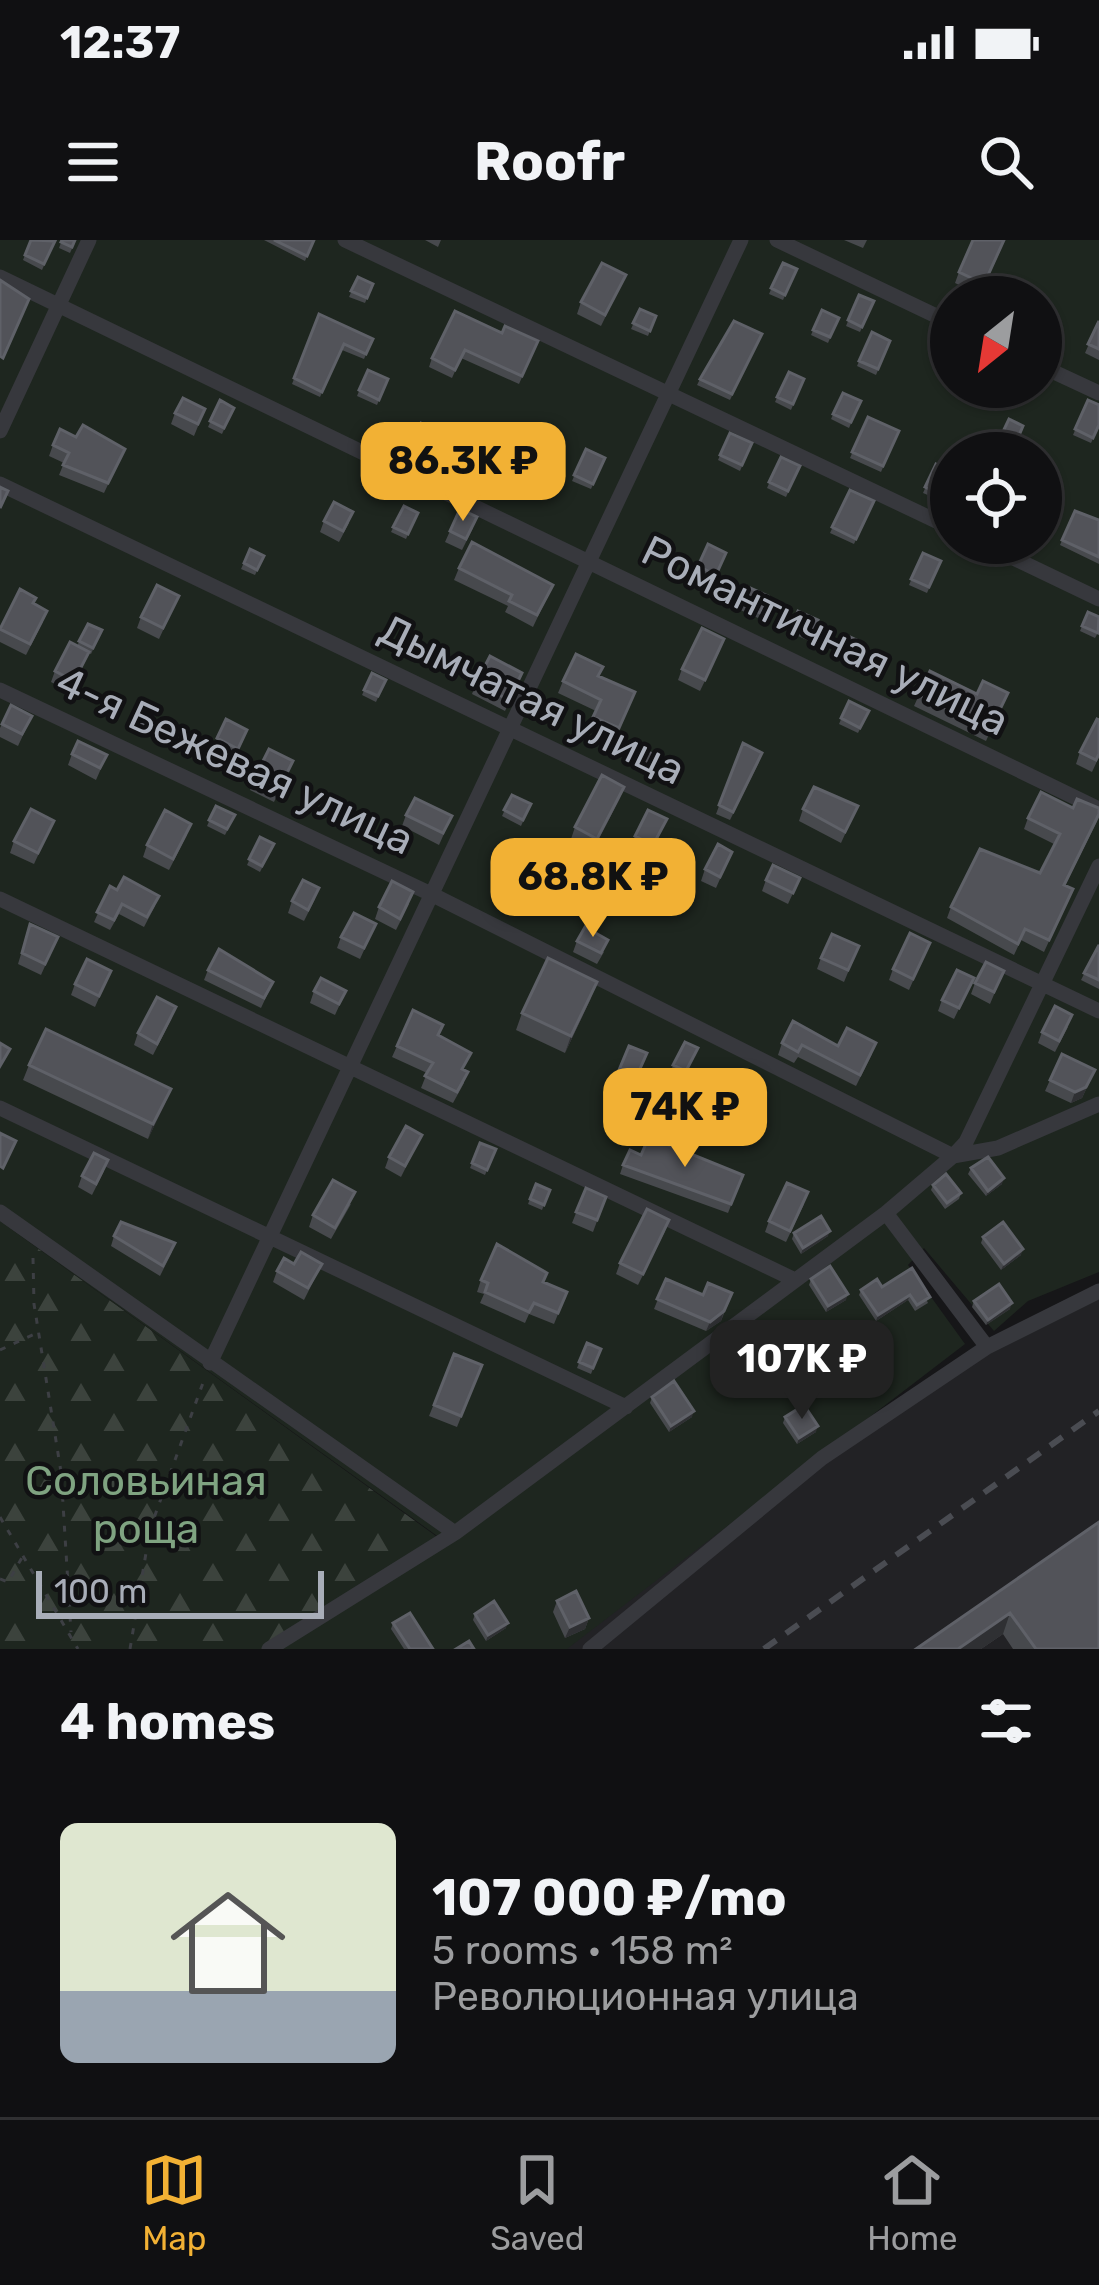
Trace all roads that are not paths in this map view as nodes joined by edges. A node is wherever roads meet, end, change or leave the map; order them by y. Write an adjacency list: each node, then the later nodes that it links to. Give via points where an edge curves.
1 (89, 240): 6 (street)
2 (345, 240): 10 (street)
3 (741, 240): 10 (street)
4 (777, 240): 7 (street)
5 (0, 277): 6 (street, Романтичная улица)
6 (58, 304): 11 (street); 14 (street, Романтичная улица)
7 (930, 313)
8 (1062, 375): 9 (street)
9 (1099, 393)
10 (672, 394): 13 (street); 14 (street)
11 (0, 431)
12 (0, 484): 18 (street, Дымчатая улица)
13 (930, 518)
14 (591, 562): 18 (street); 19 (street, Романтичная улица)
15 (1026, 564): 16 (street)
16 (1099, 599)
17 (0, 690): 21 (street, 4-я Бежевая улица)
18 (512, 730): 21 (street); 23 (street, Дымчатая улица)
19 (1099, 808)
20 (1099, 866): 23 (street)
21 (431, 894): 25 (street); 28 (street, 4-я Бежевая улица)
22 (0, 899): 25 (street)
23 (1041, 987): 24 (street, Дымчатая улица); 28 (street)
24 (1099, 1011)
25 (350, 1066): 31 (street); 32 (street)
26 (1099, 1104): 28 (street, via 998,1148)
27 (0, 1108): 31 (street)
28 (953, 1156): 30 (street)
29 (0, 1211): 35 (street)
30 (886, 1213): 32 (street); 34 (street)
31 (267, 1238): 35 (street); 36 (street)
32 (793, 1279): 36 (street)
33 (1099, 1292): 34 (street)
34 (987, 1347): 39 (street, via 822,1458)
35 (210, 1363): 37 (street)
36 (626, 1407): 37 (street)
37 (455, 1533): 38 (street)
38 (269, 1649)
39 (590, 1649)

